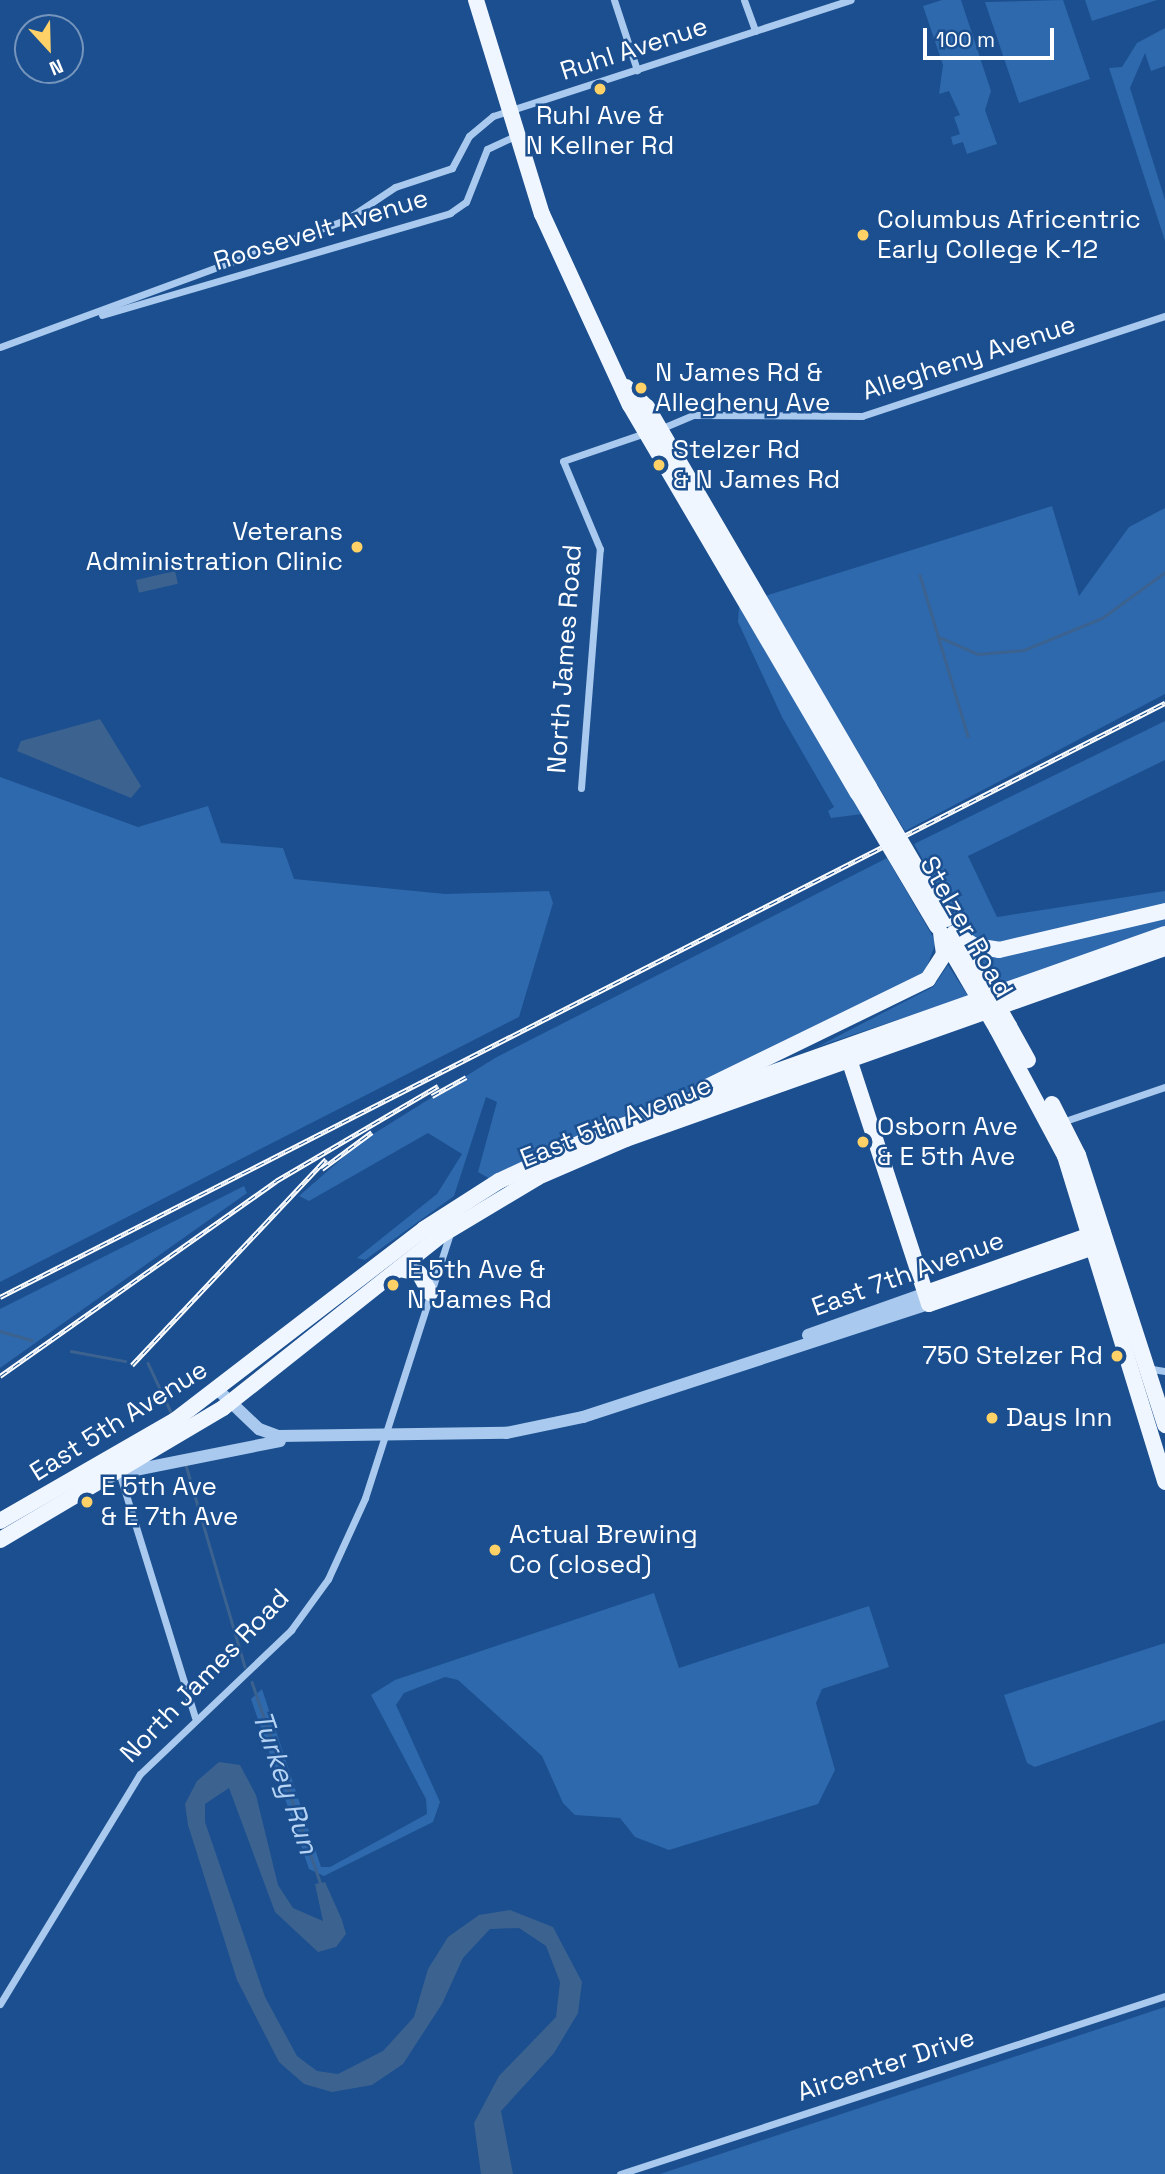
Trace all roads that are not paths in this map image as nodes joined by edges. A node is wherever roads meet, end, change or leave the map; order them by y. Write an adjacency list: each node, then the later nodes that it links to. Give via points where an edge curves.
1 (476, 0): 7 (main road)
2 (614, 0): 6 (street)
3 (744, 0): 5 (street)
4 (851, 0): 5 (street, Ruhl Avenue)
5 (755, 31): 6 (street, Ruhl Avenue)
6 (637, 70): 7 (street, Ruhl Avenue)
7 (509, 110): 8 (main road); 9 (street, Roosevelt Avenue, via 477,127 452,168 395,187 347,219 206,267)
8 (517, 135): 9 (street, Roosevelt Avenue, via 487,149 466,202 450,214); 12 (main road, via 552,242 625,387)
9 (98, 316): 11 (street, Roosevelt Avenue)
10 (1165, 316): 12 (street, Allegheny Avenue, via 862,416 702,414)
11 (0, 347)
12 (653, 431): 13 (street, North James Road, via 563,461 600,549); 15 (main road, Stelzer Road, bridge)
13 (581, 788)
14 (1165, 911): 15 (main road, via 999,950 975,946)
15 (944, 928): 18 (main road, Stelzer Road, bridge); 22 (main road, via 944,954 928,979)
16 (1165, 934): 19 (main road, East 5th Avenue)
17 (1165, 948): 19 (main road, East 5th Avenue)
18 (1003, 1027): 21 (main road, Stelzer Road); 25 (main road, Stelzer Road)
19 (847, 1054): 22 (main road, East 5th Avenue); 24 (main road, East 5th Avenue, via 593,1151); 30 (main road)
20 (1165, 1087): 21 (street)
21 (1062, 1122): 25 (main road, Stelzer Road)
22 (613, 1129): 23 (main road, East 5th Avenue)
23 (460, 1206): 24 (street, North James Road); 34 (main road, East 5th Avenue)
24 (452, 1228): 27 (main road, East 5th Avenue); 29 (street, North James Road)
25 (1100, 1238): 26 (main road, East 7th Avenue); 28 (main road, Stelzer Road); 30 (main road, East 7th Avenue); 31 (main road, Stelzer Road)
26 (1049, 1262): 28 (main road, via 1088,1258); 30 (main road, East 7th Avenue)
27 (399, 1269): 29 (main road, via 419,1273); 35 (main road, East 5th Avenue)
28 (1105, 1274): 33 (main road, Stelzer Road)
29 (430, 1293): 38 (street, North James Road)
30 (928, 1298): 38 (street, East 7th Avenue, via 548,1427)
31 (1147, 1368): 32 (street); 33 (street); 36 (main road, Stelzer Road)
32 (1165, 1371)
33 (1131, 1373): 40 (main road, Stelzer Road)
34 (218, 1390): 35 (street, East 7th Avenue); 39 (main road, East 5th Avenue)
35 (231, 1402): 37 (street, East 7th Avenue, via 264,1432); 39 (main road, East 5th Avenue)
36 (1165, 1425)
37 (303, 1438): 38 (street, East 7th Avenue); 39 (street, East 7th Avenue)
38 (383, 1438): 43 (street, North James Road, via 328,1579 291,1630)
39 (115, 1466): 41 (main road, East 5th Avenue); 42 (main road, East 5th Avenue); 43 (street)
40 (1165, 1482)
41 (0, 1521)
42 (0, 1540)
43 (195, 1718): 45 (street, North James Road, via 140,1774)
44 (1165, 1996): 46 (street, Aircenter Drive)
45 (0, 2004)
46 (620, 2174)

